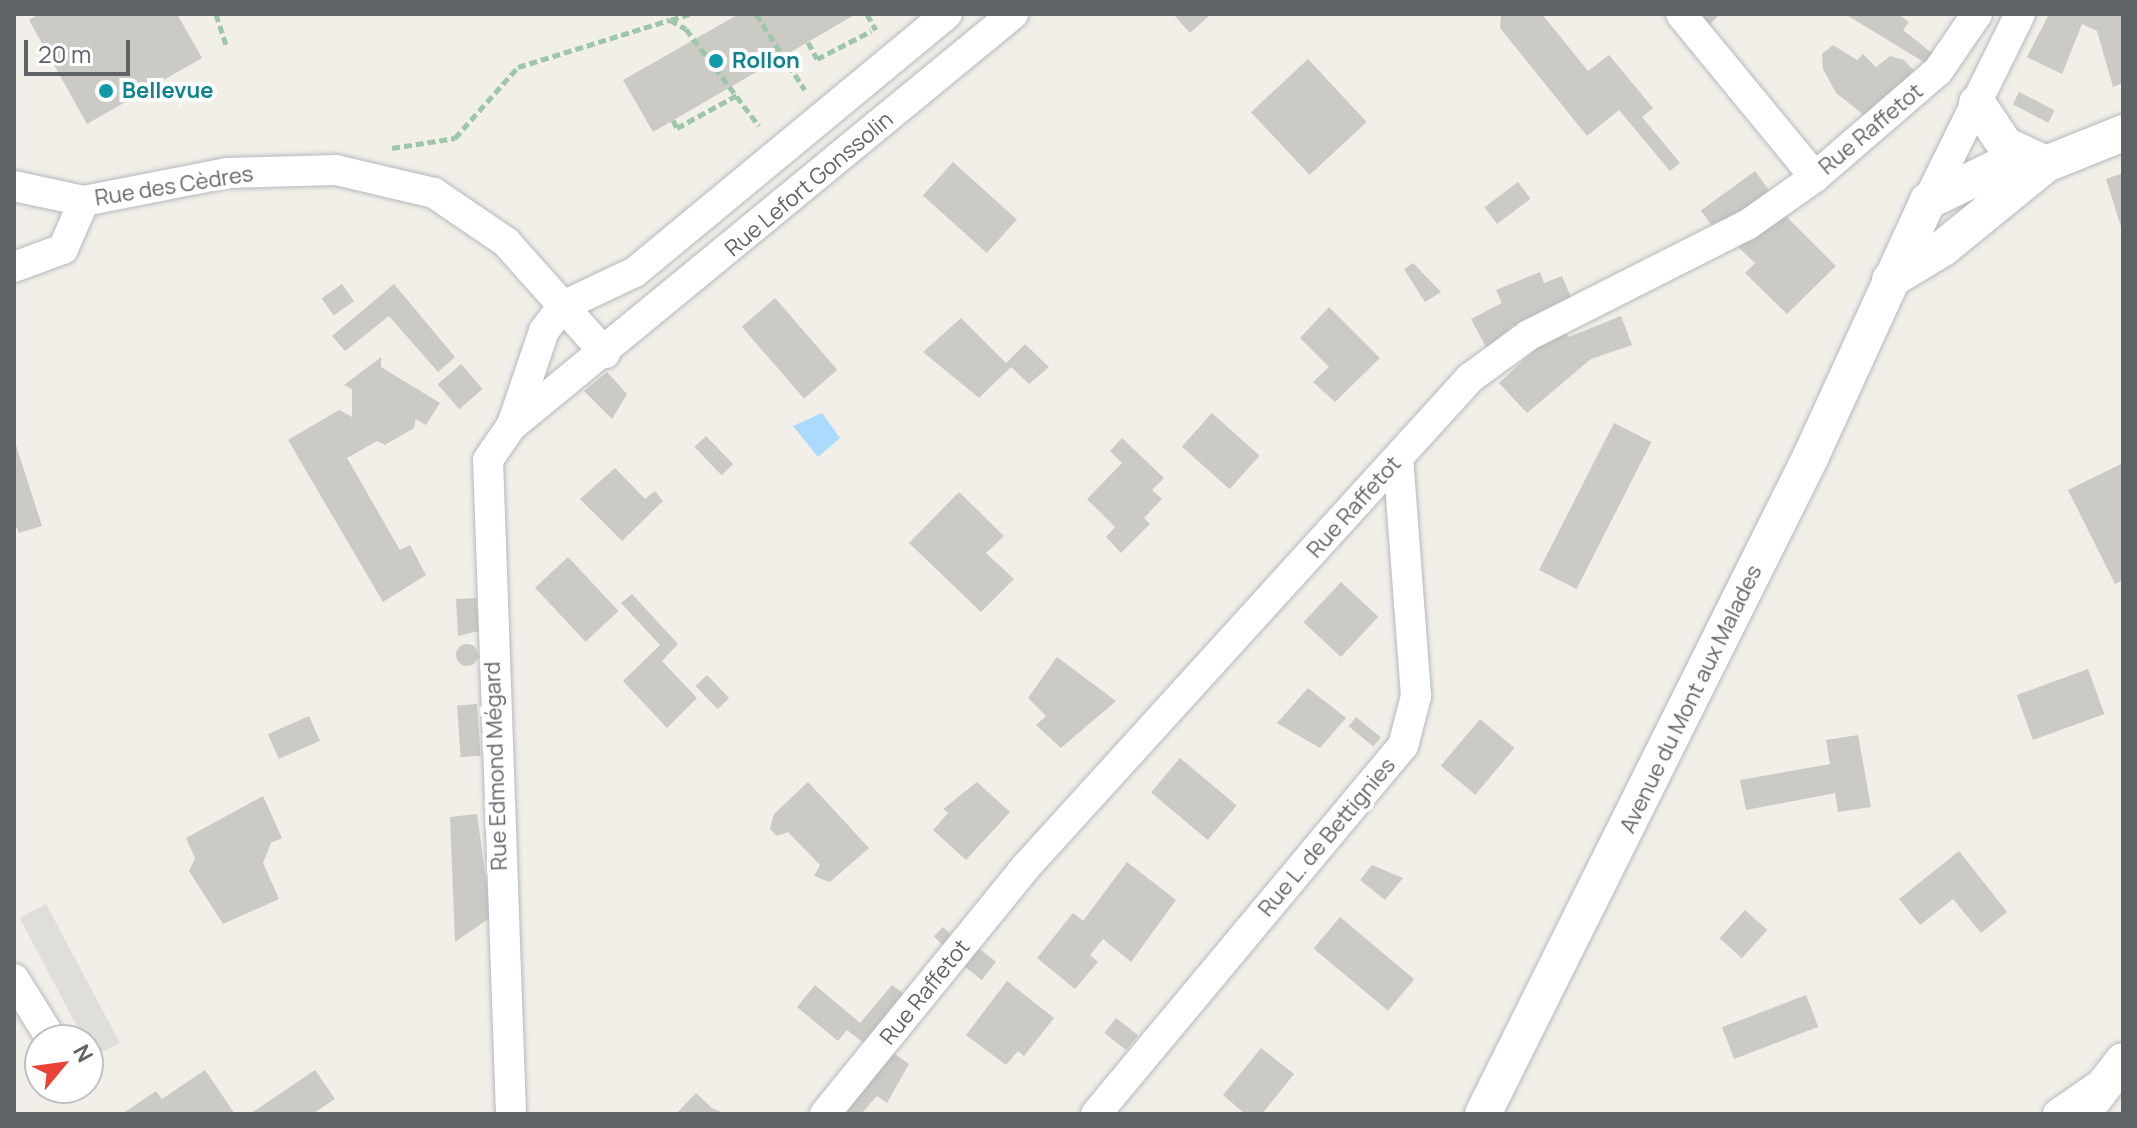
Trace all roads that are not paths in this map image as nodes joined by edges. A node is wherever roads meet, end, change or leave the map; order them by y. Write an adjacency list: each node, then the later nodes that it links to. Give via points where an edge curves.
1 (947, 14): 15 (street, Rue Lefort Gonssolin, via 635,272)
2 (1013, 14): 16 (street, Rue Lefort Gonssolin)
3 (1681, 14): 9 (street)
4 (1977, 14): 9 (street, Rue Raffetot, via 1938,71)
5 (2020, 14): 6 (street)
6 (1977, 103): 8 (street, via 2005,145); 12 (street)
7 (2123, 133): 8 (street)
8 (2034, 160): 12 (street); 14 (street, via 1943,248)
9 (1815, 177): 18 (street, Rue Raffetot, via 1747,225 1529,335 1470,378)
10 (14, 186): 11 (street, Rue des Cèdres)
11 (84, 201): 13 (street, via 63,249); 15 (street, Rue des Cèdres, via 227,173 336,170 434,193 506,242)
12 (1928, 201): 14 (street, Avenue du Mont aux Malades)
13 (14, 267)
14 (1890, 280): 25 (street, Avenue du Mont aux Malades, via 1811,456)
15 (563, 306): 16 (street, Rue des Cèdres); 17 (street, Rue Edmond Mégard, via 544,331)
16 (605, 353): 17 (street, Rue Edmond Mégard)
17 (512, 425): 22 (street, Rue Edmond Mégard, via 488,460 484,499)
18 (1398, 459): 23 (street, Rue Raffetot, via 1023,870); 24 (street, Rue L. de Bettignies, via 1416,696 1403,746)
19 (14, 979): 20 (street)
20 (42, 1024)
21 (2114, 1071): 26 (street); 27 (street)
22 (511, 1114)
23 (825, 1114)
24 (1096, 1114)
25 (1483, 1114)
26 (2058, 1114)
27 (2082, 1114)

